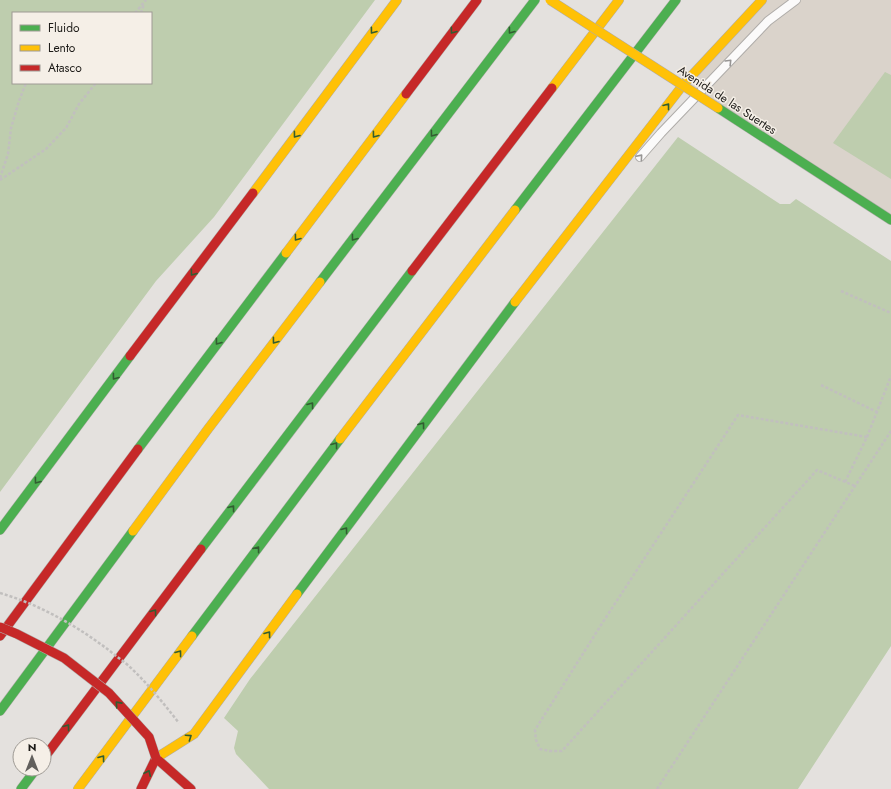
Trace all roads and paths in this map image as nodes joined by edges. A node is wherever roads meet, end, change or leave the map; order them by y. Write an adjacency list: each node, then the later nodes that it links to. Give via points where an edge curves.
1 (146, 0): 10 (path); 11 (path)
2 (397, 0): 28 (main road, one-way to 28)
3 (477, 0): 31 (main road, one-way to 31)
4 (535, 0): 32 (main road, one-way to 32, via 208,429)
5 (550, 0): 17 (main road, Avenida de las Suertes, bridge)
6 (619, 0): 34 (main road, one-way to 6)
7 (676, 0): 38 (main road, one-way to 7, via 300,491)
8 (762, 0): 20 (main road, one-way to 8, via 683,86)
9 (796, 0): 14 (lane, one-way to 9, via 768,21)
10 (136, 12)
11 (141, 12)
12 (26, 84): 15 (path, via 11,128 8,154)
13 (95, 84): 15 (path, via 79,104 66,128 46,149)
14 (635, 163)
15 (0, 179)
16 (614, 187): 20 (lane)
17 (891, 220)
18 (841, 291): 19 (path)
19 (891, 313)
20 (505, 314): 35 (main road, one-way to 20, via 194,734)
21 (891, 376): 23 (path)
22 (821, 385): 23 (path)
23 (877, 412): 25 (path)
24 (891, 431): 27 (path)
25 (868, 437): 26 (path); 26 (path, via 738,415 535,730 540,749 562,751 817,470)
26 (845, 482): 27 (path)
27 (855, 486): 41 (path)
28 (0, 530)
29 (0, 593): 33 (path, bridge, via 43,610 104,646 130,667)
30 (0, 627): 35 (main road, one-way to 30, bridge, via 148,737 109,693 64,658)
31 (0, 636)
32 (0, 711)
33 (179, 723)
34 (52, 747)
35 (156, 758): 39 (main road, one-way to 35); 40 (main road)
36 (30, 777): 37 (main road)
37 (21, 789)
38 (78, 789)
39 (141, 789)
40 (191, 789)
41 (657, 789)

